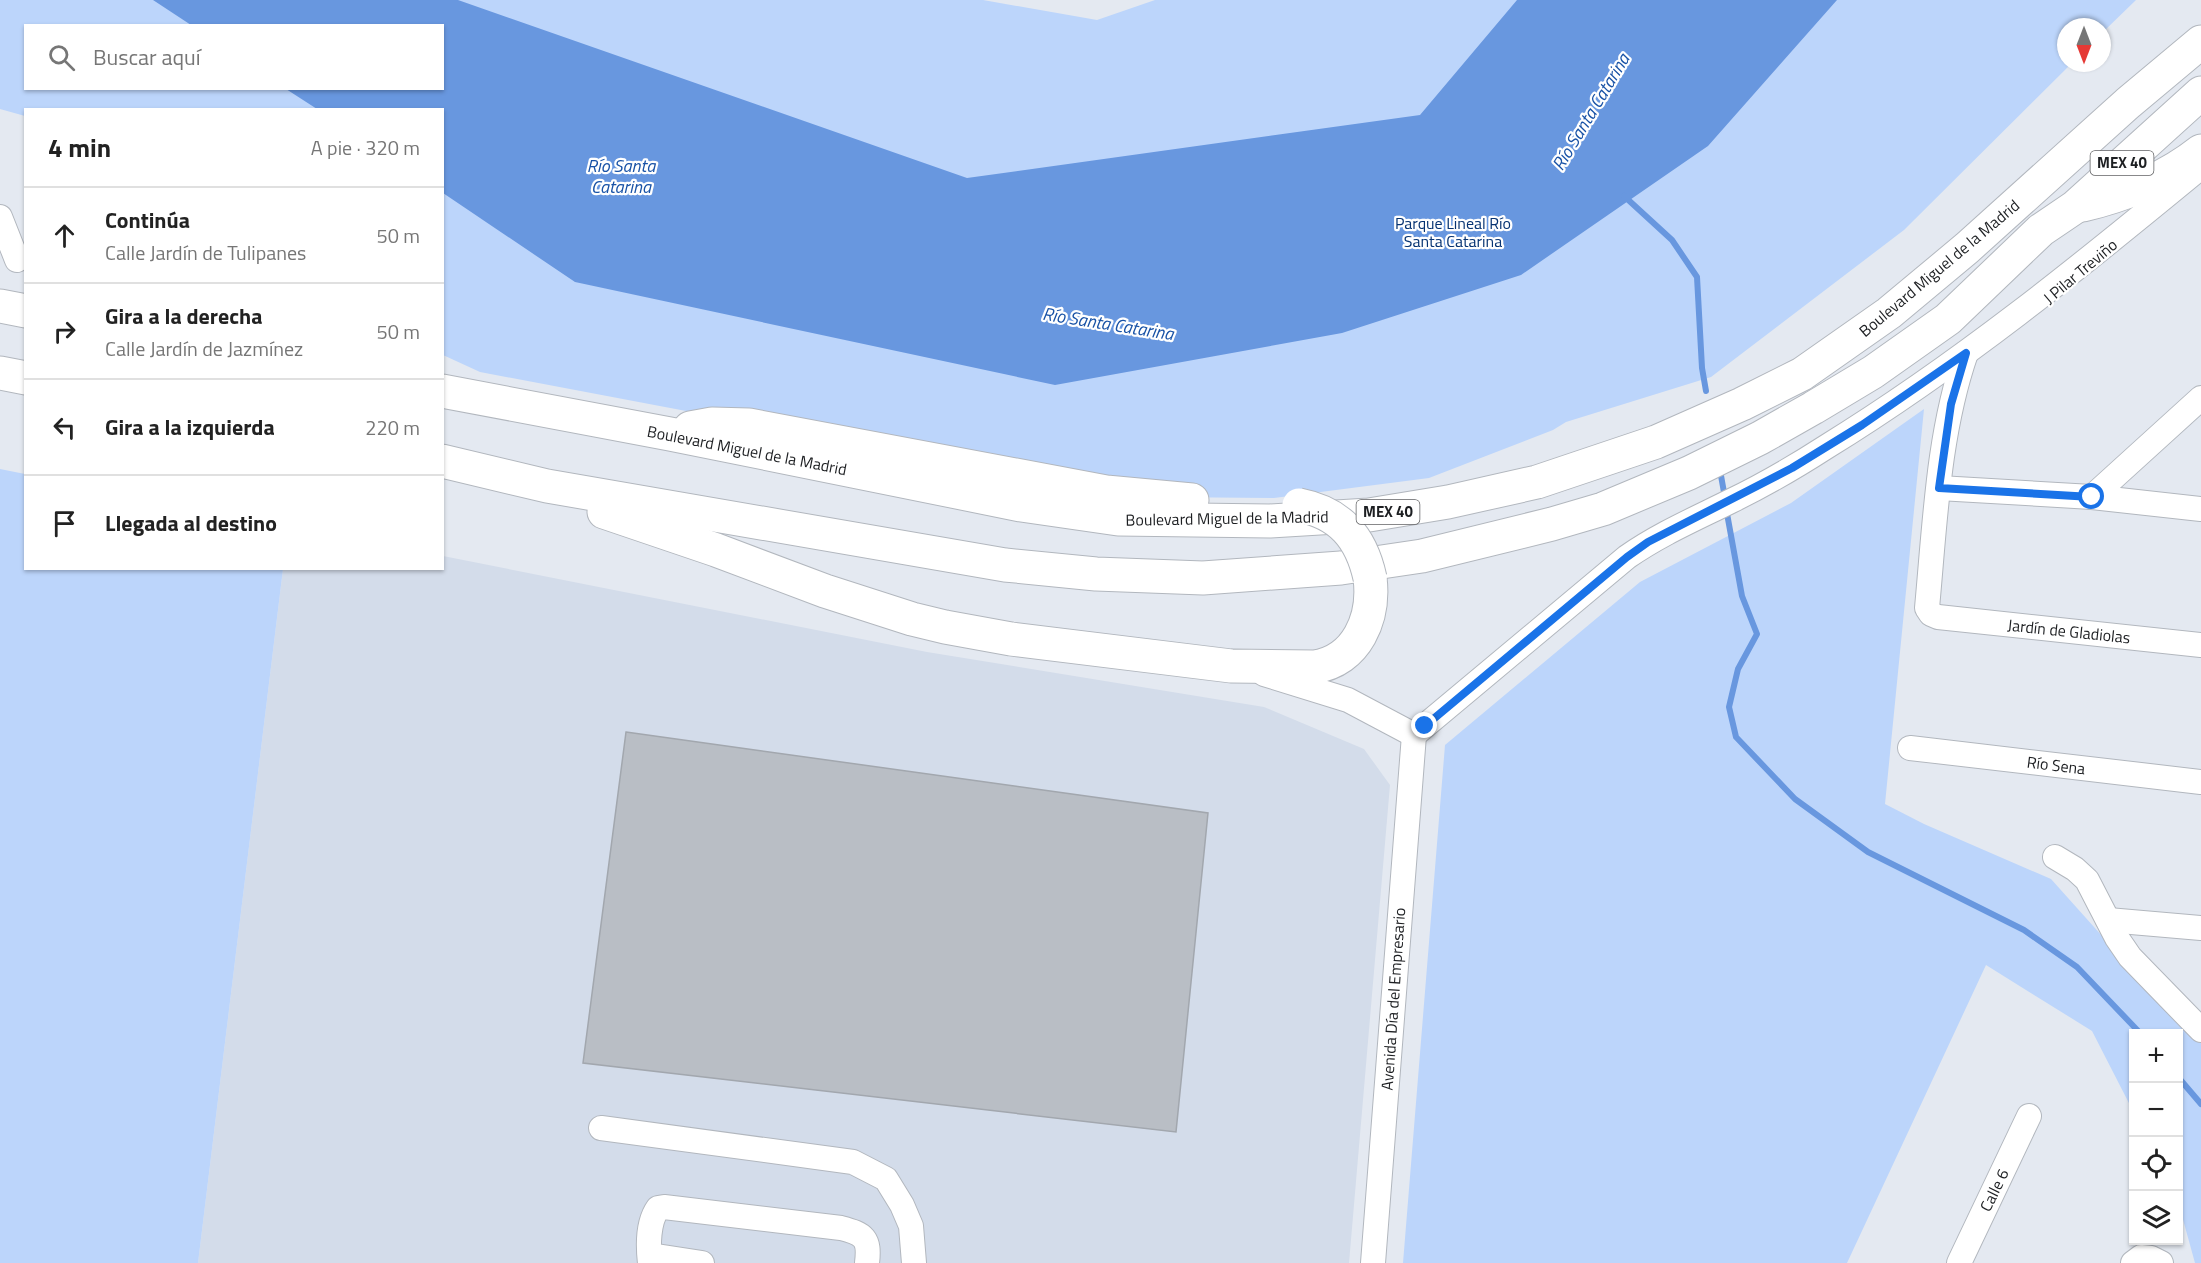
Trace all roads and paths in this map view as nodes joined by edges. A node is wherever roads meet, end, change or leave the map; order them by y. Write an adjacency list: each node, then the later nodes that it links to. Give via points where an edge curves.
1 (2201, 42): 15 (highway, Boulevard Miguel de la Madrid / MEX 40, via 1889,313 1802,374 1656,442 1537,482 1369,515 1270,521 1118,519 1021,505)
2 (2201, 93): 5 (highway, MEX 40)
3 (2201, 150): 5 (highway, via 2127,192)
4 (2201, 169): 10 (street)
5 (2075, 207): 17 (highway, MEX 40, via 2041,230 1948,319 1873,372 1760,438 1603,509 1422,556 1341,568 1203,578 1096,574 1005,565)
6 (0, 218): 7 (street)
7 (14, 260)
8 (0, 306): 9 (highway)
9 (24, 311)
10 (1963, 363): 18 (street, via 1951,404); 23 (street, via 1801,463 1648,542)
11 (0, 373): 12 (highway)
12 (24, 378)
13 (449, 390): 15 (highway, Boulevard Miguel de la Madrid / MEX 40)
14 (2201, 398): 19 (street)
15 (670, 434): 22 (highway, bridge, via 712,424 749,425 1106,492 1171,500 1299,505 1318,509 1337,521 1359,546 1370,585 1368,617 1357,640 1345,656 1326,666)
16 (444, 462): 17 (highway, MEX 40)
17 (547, 486): 22 (highway, via 601,511 912,619 1011,639)
18 (1939, 488): 19 (street); 21 (street, Jardín de Gladiolas, via 1927,608 1931,614)
19 (2092, 497): 20 (street)
20 (2201, 509)
21 (2201, 645)
22 (1231, 666): 23 (street, via 1348,700)
23 (1414, 735): 36 (street, Avenida Día del Empresario)
24 (1910, 748): 25 (street, Río Sena)
25 (2201, 782)
26 (2055, 857): 28 (street, via 2087,880)
27 (2201, 928): 28 (street)
28 (2112, 929): 29 (street, via 2130,957)
29 (2201, 1030)
30 (2029, 1116): 37 (street, Calle 6)
31 (601, 1128): 35 (street, via 853,1162 886,1179 903,1205 911,1226)
32 (650, 1259): 33 (street); 34 (street, via 654,1214 664,1207 858,1232 866,1238)
33 (702, 1263)
34 (867, 1263)
35 (914, 1263)
36 (1373, 1263)
37 (1959, 1263)
38 (2133, 1263): 39 (street, via 2141,1257)
39 (2161, 1263)

